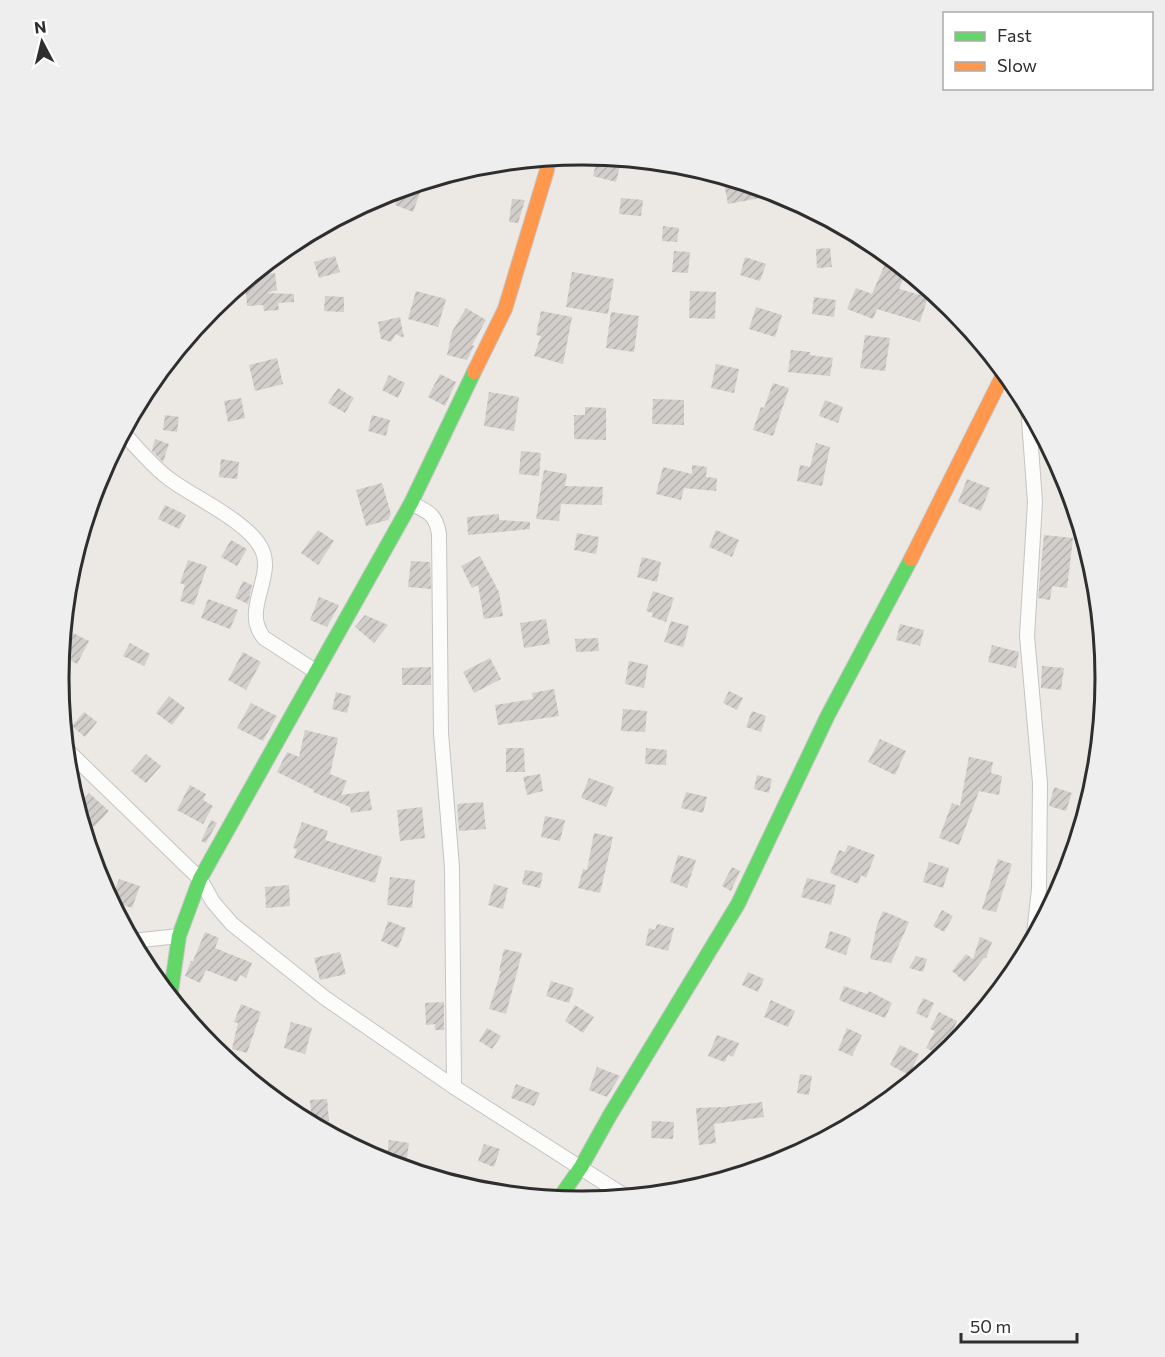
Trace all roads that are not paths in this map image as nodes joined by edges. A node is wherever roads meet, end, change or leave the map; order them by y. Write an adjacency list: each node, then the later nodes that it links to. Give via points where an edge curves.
1 (547, 166): 5 (street, via 505,309)
2 (1000, 381): 14 (street, via 920,544 828,715 738,904)
3 (1029, 427): 9 (street, via 1035,502 1027,636 1040,783)
4 (129, 439): 6 (street, via 167,477 254,537 261,547 265,567 255,609 260,633)
5 (411, 503): 6 (street); 13 (street, via 434,517 439,534 441,733 452,867)
6 (315, 671): 8 (street)
7 (75, 758): 8 (street)
8 (200, 879): 10 (street); 13 (street, via 232,924 325,999)
9 (1036, 919)
10 (179, 936): 11 (street); 12 (street)
11 (141, 940)
12 (172, 986)
13 (454, 1087): 14 (street)
14 (581, 1167): 15 (street); 16 (street)
15 (564, 1191)
16 (617, 1191)

